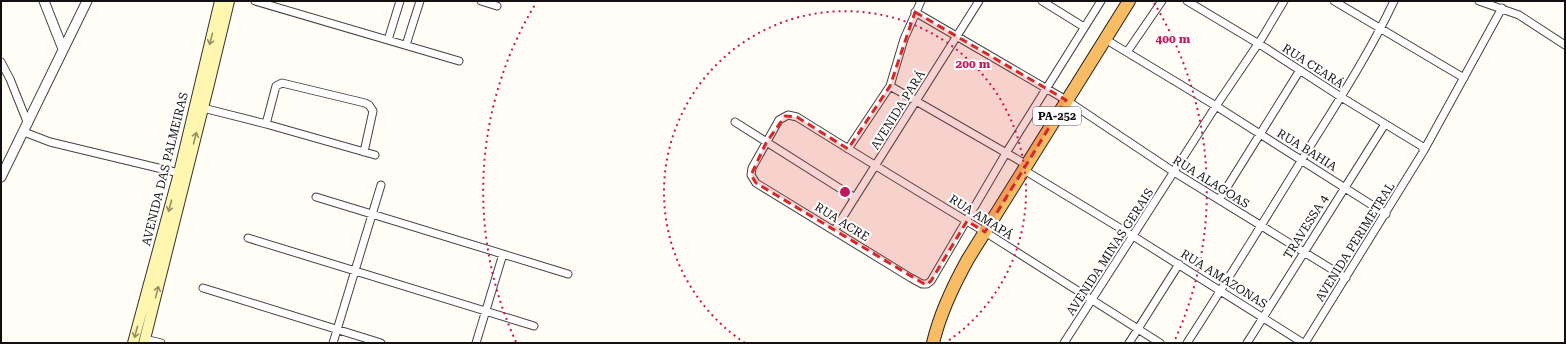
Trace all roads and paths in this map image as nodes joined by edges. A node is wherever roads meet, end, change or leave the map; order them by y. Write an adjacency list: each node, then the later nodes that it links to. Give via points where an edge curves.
1 (44, 1): 31 (street)
2 (87, 1): 31 (street)
3 (220, 1): 61 (main road, AVENIDA DAS PALMEIRAS, one-way to 61)
4 (229, 1): 45 (main road, AVENIDA DAS PALMEIRAS)
5 (256, 1): 27 (street)
6 (400, 1): 27 (street)
7 (420, 1): 29 (street)
8 (481, 1): 20 (street)
9 (921, 1): 22 (street)
10 (979, 1): 25 (street, AVENIDA PARÁ)
11 (1042, 1): 23 (street)
12 (1101, 1): 23 (street)
13 (1128, 1): 26 (highway, PA-252)
14 (1162, 1): 32 (street)
15 (1187, 1): 28 (street, RUA CEARÁ)
16 (1284, 1): 28 (street)
17 (1334, 1): 24 (street)
18 (1394, 1): 24 (street)
19 (1479, 1): 21 (street)
20 (497, 6)
21 (1502, 8): 30 (street, via 1519,15); 36 (street, AVENIDA PERIMETRAL)
22 (915, 12): 25 (street); 37 (street)
23 (1084, 27): 38 (street)
24 (1381, 29): 36 (street); 39 (street)
25 (957, 37): 38 (street); 41 (street, AVENIDA PARÁ)
26 (1105, 39): 32 (street, RUA BAHIA); 40 (highway, PA-252)
27 (388, 40): 29 (street)
28 (1257, 44): 35 (street, RUA CEARÁ); 43 (street)
29 (406, 45): 33 (street)
30 (1565, 45)
31 (63, 49): 42 (street)
32 (1126, 52): 43 (street, RUA BAHIA)
33 (459, 61)
34 (1, 62): 44 (street)
35 (1300, 70): 39 (street, RUA CEARÁ); 50 (street)
36 (1464, 78): 54 (street, AVENIDA PERIMETRAL)
37 (890, 86): 41 (street); 52 (street)
38 (1046, 89): 40 (street, RUA ALAGOAS); 55 (street)
39 (1341, 97): 48 (street, RUA CEARÁ); 57 (street)
40 (1066, 100): 59 (highway, PA-252); 60 (street, RUA ALAGOAS)
41 (917, 101): 55 (street); 58 (street, AVENIDA PARÁ)
42 (37, 104): 44 (street); 49 (street)
43 (1216, 106): 50 (street, RUA BAHIA); 60 (street)
44 (22, 108): 49 (street)
45 (203, 108): 47 (street); 90 (main road, AVENIDA DAS PALMEIRAS, one-way to 45)
46 (735, 122): 51 (street)
47 (266, 124): 53 (street); 53 (street, via 276,86 282,83 365,103 373,111)
48 (1385, 124): 54 (street, RUA CEARÁ, via 1423,147); 64 (street, TRAVESSA 4)
49 (26, 128): 61 (street, via 50,142); 62 (street)
50 (1261, 134): 57 (street, RUA BAHIA); 67 (street)
51 (766, 142): 52 (street, RUA AMAPÁ, via 780,120 788,116 797,117); 66 (street); 72 (street, RUA ACRE, via 751,172 752,178 756,183)
52 (848, 149): 58 (street, RUA AMAPÁ)
53 (364, 152): 56 (street)
54 (1423, 152): 69 (street, AVENIDA PERIMETRAL)
55 (1006, 153): 59 (street); 70 (street)
56 (375, 155)
57 (1302, 160): 64 (street, RUA BAHIA); 71 (street)
58 (876, 166): 66 (street, AVENIDA PARÁ); 70 (street, RUA AMAPÁ)
59 (1026, 168): 73 (highway, PA-252); 74 (street, RUA AMAZONAS)
60 (1174, 172): 67 (street, RUA ALAGOAS); 74 (street, AVENIDA MINAS GERAIS)
61 (179, 173): 91 (main road, AVENIDA DAS PALMEIRAS, one-way to 91)
62 (1, 178)
63 (381, 184): 68 (street)
64 (1345, 187): 69 (street, RUA BAHIA); 76 (street, TRAVESSA 4)
65 (316, 197): 68 (street)
66 (855, 198): 72 (street, AVENIDA PARÁ)
67 (1219, 200): 71 (street, RUA ALAGOAS)
68 (372, 214): 77 (street); 79 (street)
69 (1386, 214): 81 (street, AVENIDA PERIMETRAL)
70 (967, 221): 72 (street, RUA ACRE, via 927,284 911,278); 73 (street, RUA AMAPÁ)
71 (1262, 226): 76 (street, RUA ALAGOAS); 83 (street)
72 (834, 231)
73 (985, 232): 84 (street, RUA AMAPÁ); 96 (highway, PA-252, via 951,291)
74 (1133, 236): 78 (street, RUA AMAZONAS); 84 (street, AVENIDA MINAS GERAIS)
75 (248, 238): 79 (street)
76 (1303, 252): 81 (street, RUA ALAGOAS); 86 (street, TRAVESSA 4)
77 (503, 254): 80 (street); 85 (street)
78 (1179, 264): 83 (street, RUA AMAZONAS); 88 (street)
79 (355, 271): 85 (street); 89 (street)
80 (568, 274)
81 (1346, 278): 102 (street, AVENIDA PERIMETRAL)
82 (202, 288): 89 (street)
83 (1221, 290): 86 (street, RUA AMAZONAS); 100 (street)
84 (1092, 300): 88 (street, RUA AMAPÁ); 97 (street, AVENIDA MINAS GERAIS)
85 (485, 311): 87 (street); 95 (street)
86 (1263, 317): 101 (street, TRAVESSA 4); 102 (street, RUA AMAZONAS)
87 (534, 326)
88 (1137, 329): 98 (street); 99 (street, RUA AMAPÁ)
89 (337, 330): 93 (street); 94 (street)
90 (144, 341): 92 (street)
91 (133, 343)
92 (161, 343)
93 (333, 343)
94 (381, 343)
95 (476, 343)
96 (933, 343)
97 (1064, 343)
98 (1129, 343)
99 (1160, 343)
100 (1187, 343)
101 (1247, 343)
102 (1304, 343)

